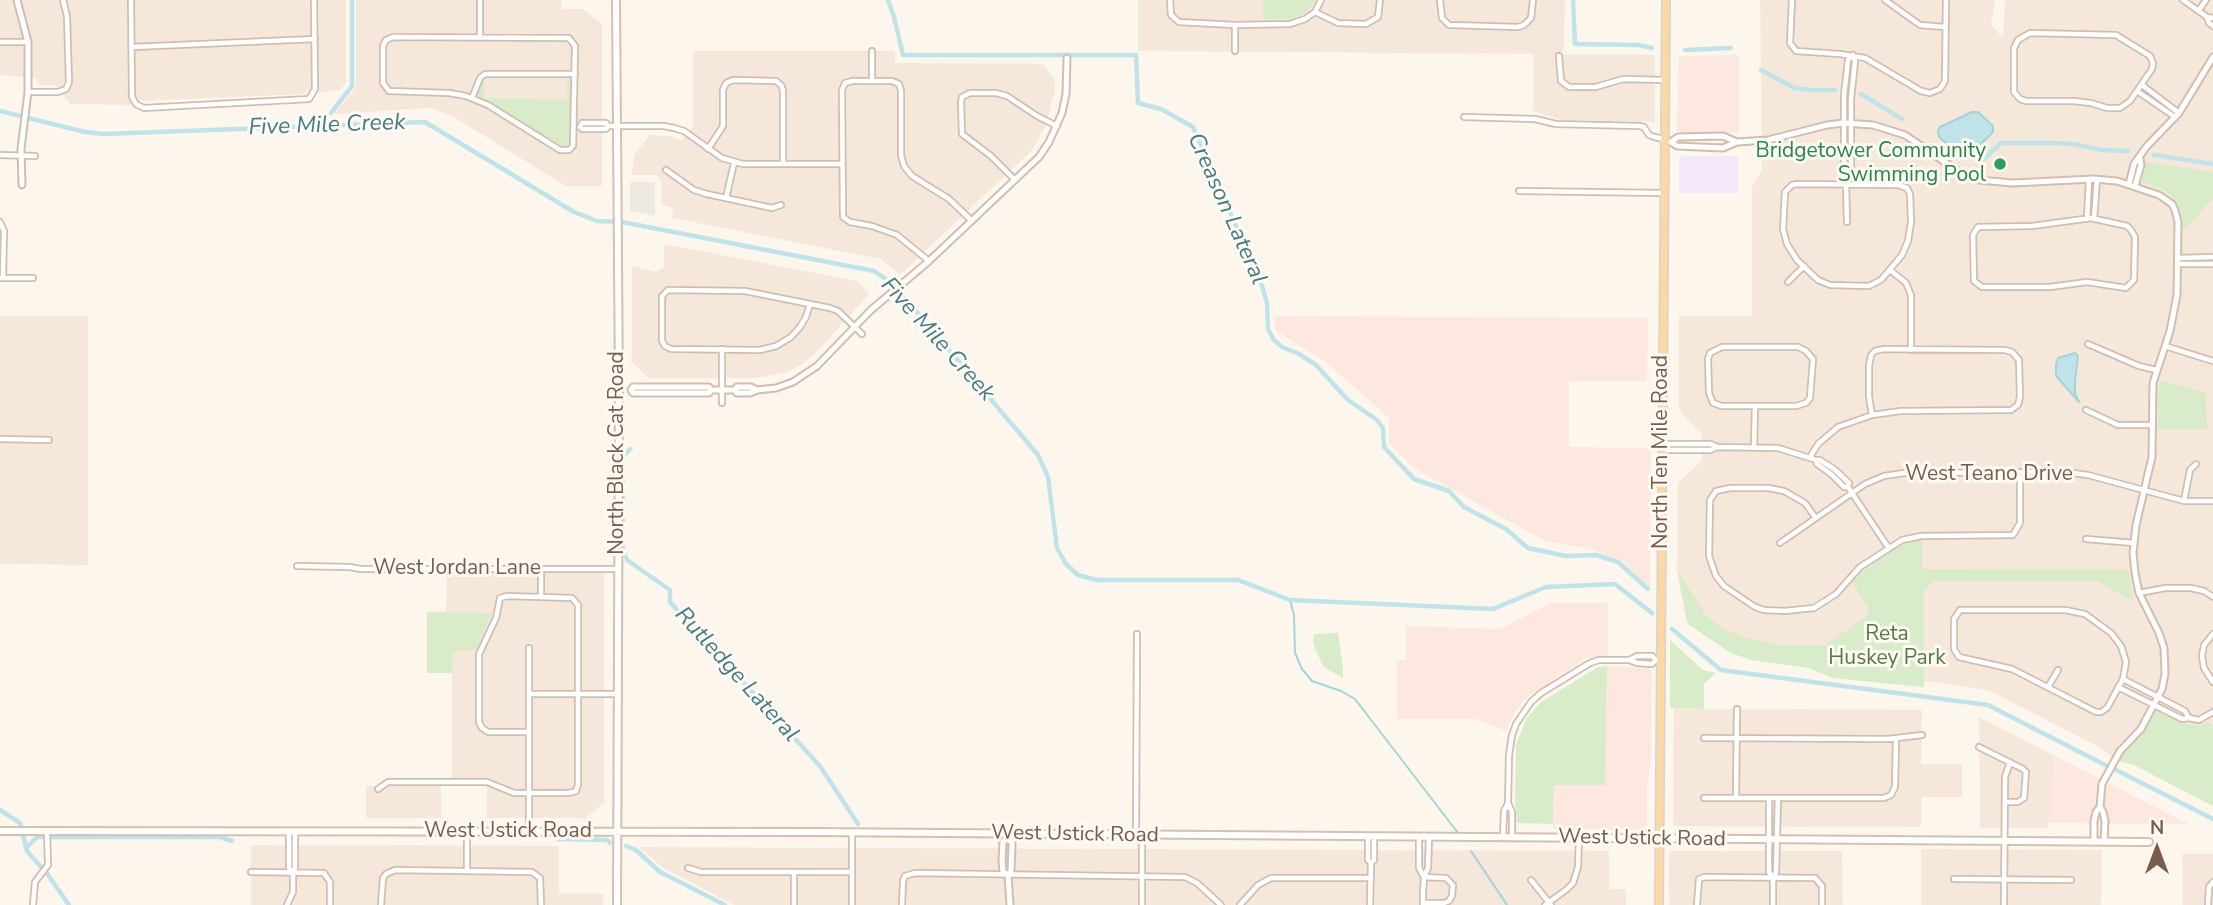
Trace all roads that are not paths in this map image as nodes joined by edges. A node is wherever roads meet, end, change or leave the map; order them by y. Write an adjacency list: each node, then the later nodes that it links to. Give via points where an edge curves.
1 (17, 0): 27 (street)
2 (63, 0): 40 (street, via 69,82 58,92)
3 (131, 0): 28 (street)
4 (314, 0): 25 (street)
5 (480, 0): 24 (street)
6 (616, 0): 45 (main road, North Black Cat Road)
7 (1170, 0): 21 (street, via 1174,20 1183,24)
8 (1321, 0): 19 (street)
9 (1380, 0): 19 (street, via 1378,17 1366,24 1344,24)
10 (1440, 0): 11 (street, via 1440,12 1446,23 1454,26 1518,27 1533,14)
11 (1533, 0)
12 (1665, 0): 36 (main road, North Ten Mile Road)
13 (1792, 0): 31 (street, via 1793,48)
14 (1885, 0): 23 (street, via 1920,25)
15 (1946, 0): 23 (street)
16 (2183, 0): 18 (street)
17 (2206, 0): 18 (street)
18 (2199, 10): 20 (street)
19 (1315, 12): 21 (street, via 1290,24)
20 (2210, 17): 22 (street)
21 (1235, 24): 30 (street)
22 (2213, 26)
23 (1945, 27): 31 (street, via 1945,81 1930,93)
24 (480, 37): 35 (street, via 564,37 575,46); 41 (street, via 393,37 383,47 386,89)
25 (315, 39): 28 (street); 28 (street, via 315,89 313,96 304,100 144,108 132,97)
26 (0, 42): 27 (street)
27 (27, 42): 40 (street)
28 (132, 47)
29 (872, 51): 37 (street)
30 (1235, 51)
31 (1853, 55): 44 (street)
32 (1559, 56): 36 (street, via 1559,77 1569,87 1595,88 1622,79)
33 (2213, 57): 42 (street)
34 (1067, 58): 46 (street, via 1066,94)
35 (575, 74): 41 (street, via 487,74 480,78); 47 (street)
36 (1665, 80): 48 (main road, North Ten Mile Road)
37 (872, 81): 56 (street, via 850,81 842,90); 70 (street, via 899,84 904,166)
38 (2142, 85): 39 (street); 39 (street, via 2152,69 2150,56 2116,35 2032,33 2014,48 2013,88 2026,101 2074,101 2120,108); 42 (street)
39 (2137, 91): 42 (street)
40 (28, 92): 52 (street)
41 (472, 98): 47 (street, via 561,150 569,150)
42 (2177, 115): 63 (street, via 2147,146)
43 (1464, 117): 48 (street, via 1644,127 1649,135)
44 (1847, 123): 49 (street, via 1817,126 1768,141); 58 (street, via 1905,135 1964,175 1979,180); 61 (street, via 1851,174)
45 (617, 126): 47 (street, via 582,123); 50 (street, via 674,128); 91 (main road, North Black Cat Road)
46 (1057, 126): 60 (street, via 1039,157); 60 (street, via 1007,96 964,96 962,134)
47 (578, 127)
48 (1667, 141): 49 (street, via 1723,136); 49 (street, via 1677,146 1723,148); 65 (main road, North Ten Mile Road)
49 (1737, 142)
50 (708, 149): 54 (street); 55 (street, via 723,126 726,83 773,81 783,90)
51 (0, 155): 52 (street)
52 (21, 156): 53 (street); 62 (street)
53 (35, 156)
54 (734, 163): 55 (street); 66 (street)
55 (783, 164): 56 (street)
56 (842, 164): 74 (street, via 845,219 897,235)
57 (666, 170): 66 (street, via 694,190)
58 (2089, 179): 59 (street); 68 (street)
59 (2096, 179): 63 (street); 69 (street)
60 (1016, 181): 70 (street)
61 (1846, 184): 72 (street); 77 (street, via 1787,188 1784,235); 78 (street, via 1907,188 1911,232)
62 (22, 185)
63 (2132, 185): 75 (street, via 2166,198 2175,210)
64 (1519, 191): 65 (street)
65 (1664, 193): 100 (main road, North Ten Mile Road)
66 (726, 198): 67 (street, via 772,208)
67 (781, 205)
68 (2087, 219): 69 (street); 69 (street, via 1975,229 1976,284 2050,287 2087,282 2126,288 2134,280 2132,230)
69 (2094, 219)
70 (972, 221): 74 (street)
71 (1, 222): 79 (street)
72 (1847, 222)
73 (2213, 257): 75 (street)
74 (929, 261): 83 (street)
75 (2178, 261): 76 (street); 86 (street, via 2177,295)
76 (2213, 264)
77 (1804, 266): 78 (street, via 1818,280 1837,286 1869,286); 81 (street)
78 (1890, 270): 88 (street, via 1906,283 1911,295)
79 (1, 278): 80 (street)
80 (33, 278)
81 (1788, 282)
82 (810, 304): 83 (street, via 838,311); 87 (street, via 800,327 776,346); 87 (street, via 745,291 668,290 662,296 665,346)
83 (854, 327): 84 (street); 92 (street, via 805,376 750,393)
84 (862, 334)
85 (2088, 344): 90 (street)
86 (2164, 346): 89 (street); 90 (street)
87 (722, 349): 92 (street)
88 (1911, 350): 96 (street, via 1873,353 1869,379); 96 (street, via 2005,350 2017,355 2020,397 2015,408 2005,412)
89 (2213, 361)
90 (2156, 370): 97 (street)
91 (618, 389): 92 (street); 115 (main road, North Black Cat Road)
92 (722, 390): 93 (street)
93 (722, 403)
94 (1755, 406): 94 (street, via 1801,405 1810,398 1810,353 1801,348 1717,349 1710,353 1713,403); 101 (street)
95 (2086, 410): 97 (street, via 2118,425)
96 (1872, 415): 102 (street, via 1838,427 1818,444)
97 (2153, 425): 105 (street)
98 (0, 439): 99 (street)
99 (49, 440)
100 (1663, 447): 101 (street); 123 (main road, North Ten Mile Road)
101 (1755, 447): 102 (street, via 1787,450)
102 (1813, 459): 106 (street, via 1835,469)
103 (2196, 464): 108 (street, via 2190,470)
104 (2020, 473): 105 (street, West Teano Drive, via 2088,475); 106 (street, West Teano Drive, via 1904,473 1884,476); 113 (street, via 2020,523 2015,533 2004,537 1914,537)
105 (2146, 491): 108 (street, West Teano Drive); 112 (street)
106 (1852, 493): 109 (street, West Teano Drive); 113 (street)
107 (2213, 500): 108 (street, West Teano Drive)
108 (2184, 501)
109 (1815, 517): 111 (street, West Teano Drive); 113 (street, via 1805,503 1784,491 1716,491 1710,500 1709,556 1716,576 1755,607 1801,611 1826,603 1860,567)
110 (2086, 540): 112 (street)
111 (1780, 542)
112 (2134, 543): 117 (street)
113 (1888, 547)
114 (297, 566): 115 (street, West Jordan Lane)
115 (618, 569): 131 (main road, North Black Cat Road)
116 (541, 572): 118 (street)
117 (2139, 593): 119 (street, via 2191,588); 132 (street, via 2165,653)
118 (541, 596): 130 (street, via 568,597 578,605); 137 (street, via 502,597 479,654 482,728)
119 (2213, 597)
120 (1138, 634): 160 (street)
121 (2213, 634): 126 (street, via 2202,656)
122 (528, 648): 129 (street)
123 (1658, 660): 151 (street, via 1652,656 1599,660 1541,693 1523,711 1514,729 1508,755); 168 (main road, North Ten Mile Road)
124 (2058, 670): 127 (street)
125 (2123, 679): 127 (street, via 2126,662 2121,646 2085,614 2065,610 1956,613 1956,654 2012,669); 128 (street); 132 (street)
126 (2213, 682)
127 (2048, 687): 128 (street, via 2101,712)
128 (2118, 687): 133 (street)
129 (528, 695): 130 (street); 137 (street)
130 (578, 695): 131 (street); 145 (street, via 576,791)
131 (618, 695): 158 (main road, North Black Cat Road)
132 (2158, 697): 133 (street); 136 (street, via 2185,711)
133 (2154, 704): 136 (street, via 2182,719); 152 (street, via 2102,784)
134 (1737, 709): 140 (street)
135 (2213, 712): 136 (street, via 2199,720)
136 (2189, 718)
137 (529, 732): 145 (street)
138 (1922, 735): 141 (street)
139 (1704, 738): 140 (street)
140 (1736, 738): 141 (street); 147 (street)
141 (1896, 739): 149 (street, via 1891,795)
142 (1979, 747): 143 (street)
143 (2010, 762): 150 (street); 150 (street, via 2026,772 2024,798)
144 (378, 789): 145 (street, via 388,782 487,782 514,793)
145 (529, 793): 157 (street)
146 (1703, 798): 147 (street)
147 (1736, 798): 148 (street)
148 (1769, 798): 149 (street); 169 (street)
149 (1778, 798): 169 (street)
150 (2005, 802): 170 (street)
151 (1508, 803): 165 (street); 166 (street)
152 (2100, 807): 171 (street, via 2094,821); 172 (street)
153 (0, 831): 154 (main road, West Ustick Road)
154 (47, 831): 155 (main road, West Ustick Road); 193 (street, via 48,865 35,882)
155 (292, 832): 156 (main road, West Ustick Road); 177 (street, via 289,868)
156 (467, 832): 157 (main road, West Ustick Road); 175 (street)
157 (529, 832): 158 (main road, West Ustick Road)
158 (618, 832): 159 (main road, West Ustick Road); 198 (main road, North Black Cat Road)
159 (852, 832): 162 (main road, West Ustick Road); 179 (street)
160 (1139, 836): 161 (main road, West Ustick Road); 162 (main road, West Ustick Road); 181 (street)
161 (1371, 836): 163 (main road, West Ustick Road); 184 (street)
162 (1007, 837): 180 (street, via 1003,872)
163 (1419, 837): 164 (main road, West Ustick Road); 182 (street, via 1419,868)
164 (1429, 837): 165 (main road, West Ustick Road); 182 (street)
165 (1503, 838): 166 (main road, West Ustick Road)
166 (1512, 838): 167 (main road, West Ustick Road)
167 (1579, 838): 168 (main road, West Ustick Road); 192 (street, via 1576,875)
168 (1659, 839): 169 (main road, West Ustick Road); 206 (main road, North Ten Mile Road)
169 (1773, 840): 170 (main road, West Ustick Road); 183 (street, via 1769,872)
170 (2005, 841): 171 (main road, West Ustick Road); 187 (street)
171 (2094, 842): 172 (main road, West Ustick Road)
172 (2105, 842): 173 (main road, West Ustick Road)
173 (2149, 842)
174 (688, 868): 178 (street, via 701,872)
175 (467, 870): 196 (street, via 395,870 381,883); 197 (street, via 537,874)
176 (251, 872): 177 (street)
177 (293, 872): 194 (street, via 293,892); 195 (street, via 324,873)
178 (794, 872): 179 (street); 199 (street)
179 (852, 872): 200 (street)
180 (1008, 875): 181 (street); 201 (street, via 909,873 903,881); 202 (street)
181 (1142, 876): 190 (street); 203 (street, via 1190,878)
182 (1424, 877): 191 (street); 191 (street, via 1446,878 1454,891 1444,903)
183 (1773, 877): 207 (street, via 1699,879); 208 (street); 209 (street, via 1815,878 1822,886)
184 (1371, 878): 204 (street, via 1271,878); 205 (street)
185 (1954, 879): 187 (street)
186 (1531, 880): 192 (street)
187 (2004, 880): 188 (street); 210 (street)
188 (2071, 880)
189 (2212, 883): 211 (street)
190 (1142, 904)
191 (1423, 904)
192 (1548, 904)
193 (33, 905)
194 (287, 905)
195 (330, 905)
196 (381, 905)
197 (541, 905)
198 (617, 905)
199 (794, 905)
200 (852, 905)
201 (902, 905)
202 (1010, 905)
203 (1221, 905)
204 (1240, 905)
205 (1370, 905)
206 (1658, 905)
207 (1697, 905)
208 (1773, 905)
209 (1822, 905)
210 (2004, 905)
211 (2208, 905)

